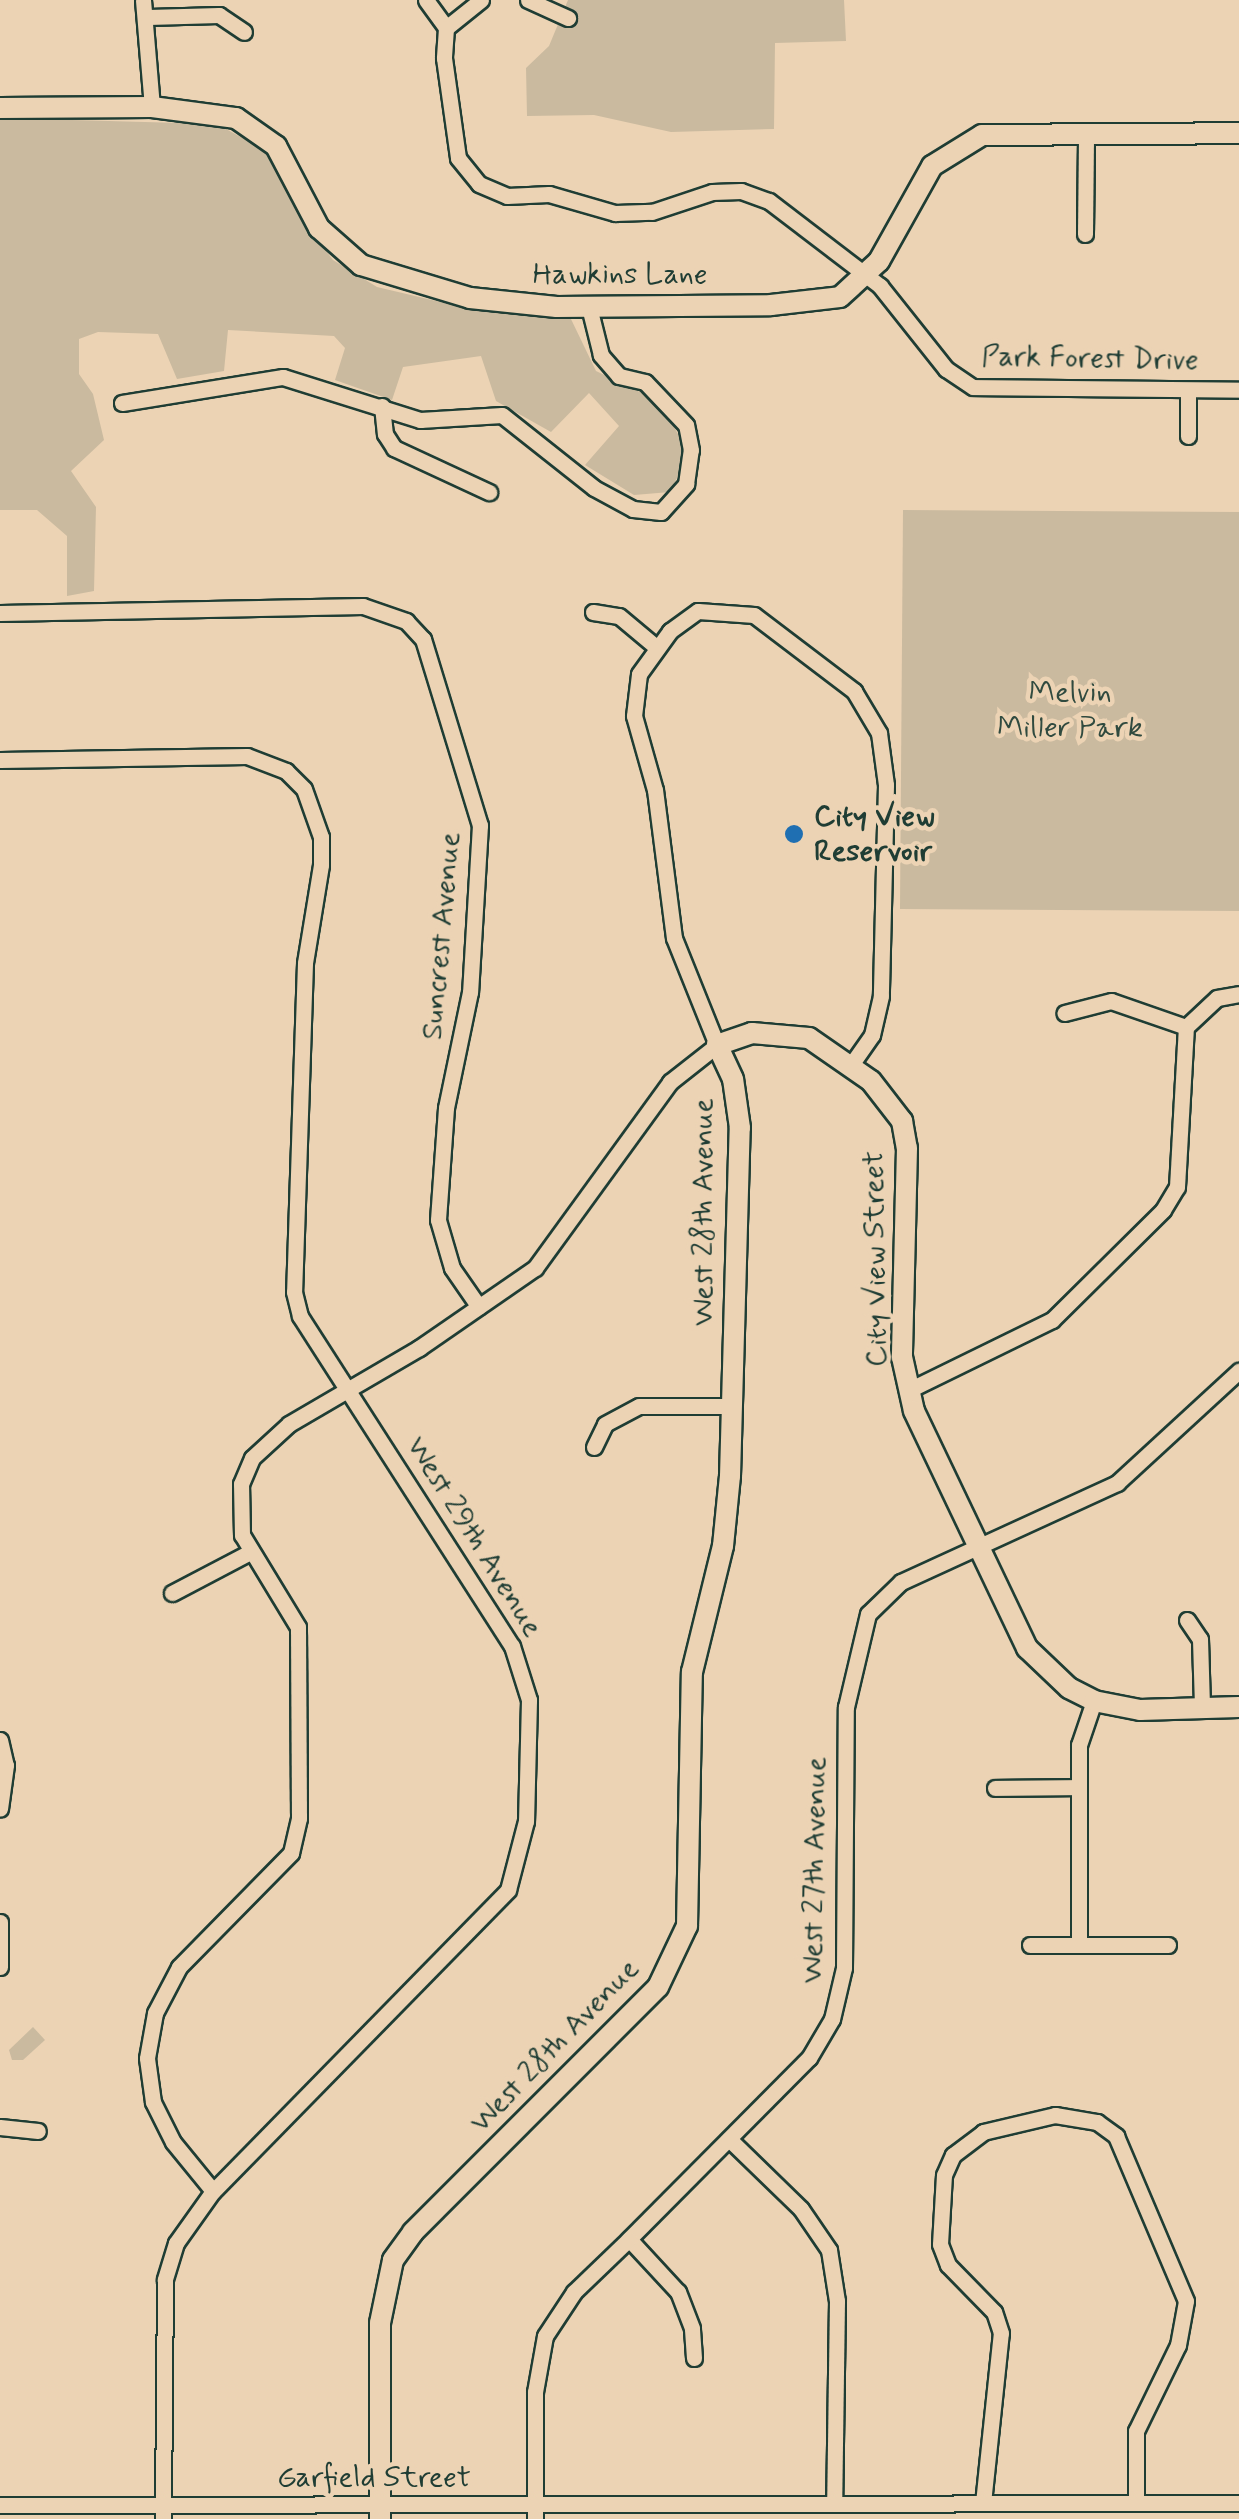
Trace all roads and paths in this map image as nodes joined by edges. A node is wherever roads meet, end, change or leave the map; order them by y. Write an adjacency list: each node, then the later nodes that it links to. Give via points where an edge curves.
1 (142, 0): 5 (street)
2 (426, 0): 7 (street)
3 (481, 0): 7 (street)
4 (528, 0): 6 (street)
5 (148, 17): 8 (street, via 219,15); 9 (street)
6 (568, 18)
7 (446, 28): 14 (street, Park Forest Drive, via 458,158 479,184 508,196 549,194 615,212 652,212 712,192 740,191 768,201)
8 (244, 32)
9 (152, 107): 10 (street, Hawkins Lane); 15 (street, Hawkins Lane, via 220,114 266,136 319,228 346,256 378,274 470,298)
10 (0, 108)
11 (1086, 132): 12 (street); 13 (street); 14 (street, via 982,135 944,154)
12 (1239, 134)
13 (1085, 234)
14 (867, 277): 15 (street, Hawkins Lane, via 840,297 810,304); 16 (street, Park Forest Drive, via 946,369 972,387)
15 (589, 307): 19 (street, via 601,356 618,376 645,382 686,425 692,450 686,484 660,512 633,509 594,488 502,415 420,420)
16 (1188, 390): 17 (street, Park Forest Drive); 20 (street)
17 (1239, 390)
18 (122, 403): 19 (street, via 283,377)
19 (382, 406): 21 (street, via 384,434 394,448)
20 (1188, 436)
21 (490, 492)
22 (593, 612): 24 (street, via 619,616)
23 (0, 613): 31 (street, Suncrest Avenue, via 362,606 406,621 423,638 480,825 470,992 446,1108 438,1220 452,1268)
24 (656, 647): 29 (street, West 28th Avenue, via 639,674 634,716 655,790 674,938); 30 (street, via 698,610 736,609 854,691 879,733 886,785 882,996 872,1034)
25 (0, 760): 33 (street, West 29th Avenue, via 247,756 286,770 304,789 321,837 321,864 305,963 294,1292 300,1316)
26 (1239, 994): 28 (street, via 1217,998)
27 (1064, 1013): 28 (street, via 1111,1001)
28 (1186, 1027): 34 (street, via 1182,1164 1163,1210 1052,1320)
29 (717, 1046): 30 (street, City View Street, via 752,1033 789,1034 825,1045); 31 (street, City View Street, via 670,1082 534,1268); 35 (street, West 28th Avenue, via 739,1104)
30 (852, 1064): 34 (street, City View Street, via 889,1100 906,1148 902,1357)
31 (480, 1308): 33 (street, City View Street)
32 (1239, 1371): 37 (street, West 27th Avenue, via 1117,1482)
33 (350, 1390): 38 (street, City View Street, via 289,1424 252,1458 239,1511); 56 (street, West 29th Avenue, via 524,1672 522,1856 486,1918)
34 (910, 1390): 37 (street, City View Street)
35 (732, 1406): 36 (street, via 638,1406 605,1424); 64 (street, West 28th Avenue, via 724,1546 692,1672 689,1902 681,1950 658,1987 413,2232 393,2260 380,2323)
36 (594, 1447)
37 (977, 1547): 41 (street, City View Street, via 1026,1648 1069,1688); 55 (street, West 27th Avenue, via 892,1590 859,1635 846,1707 840,1996 809,2058)
38 (250, 1552): 39 (street); 56 (street, via 298,1627 299,1818 291,1853 273,1876 179,1967 156,2014 147,2058 154,2102 173,2142)
39 (172, 1594)
40 (1187, 1620): 43 (street, via 1200,1638)
41 (1094, 1701): 43 (street, City View Street, via 1140,1710); 46 (street, via 1079,1744)
42 (1239, 1707): 43 (street, City View Street)
43 (1202, 1708)
44 (0, 1740): 47 (street, via 6,1765)
45 (995, 1788): 46 (street)
46 (1078, 1788): 49 (street)
47 (0, 1809)
48 (0, 1922): 52 (street)
49 (1078, 1944): 50 (street); 51 (street)
50 (1168, 1945)
51 (1030, 1946)
52 (0, 1967)
53 (0, 2126): 54 (street)
54 (38, 2131)
55 (729, 2139): 57 (street, West 27th Avenue); 61 (street, via 801,2209 828,2250 837,2300)
56 (213, 2191): 66 (street, West 29th Avenue, via 176,2243 165,2280)
57 (629, 2240): 58 (street, via 684,2304); 67 (street, West 27th Avenue, via 574,2292 546,2336 535,2392)
58 (694, 2358)
59 (1136, 2502): 60 (street, Garfield Street); 60 (street, via 1136,2431 1178,2345 1186,2301 1116,2136 1097,2122 1055,2115 983,2132 953,2156 944,2175 940,2244 948,2265 994,2312 1001,2333); 63 (street, Garfield Street)
60 (982, 2503): 61 (street, Garfield Street)
61 (834, 2504): 65 (street, Garfield Street)
62 (0, 2505): 66 (street, Garfield Street)
63 (1229, 2509)
64 (379, 2512): 66 (street, Garfield Street); 67 (street, Garfield Street)
65 (747, 2512): 67 (street, Garfield Street)
66 (163, 2513)
67 (534, 2513)

